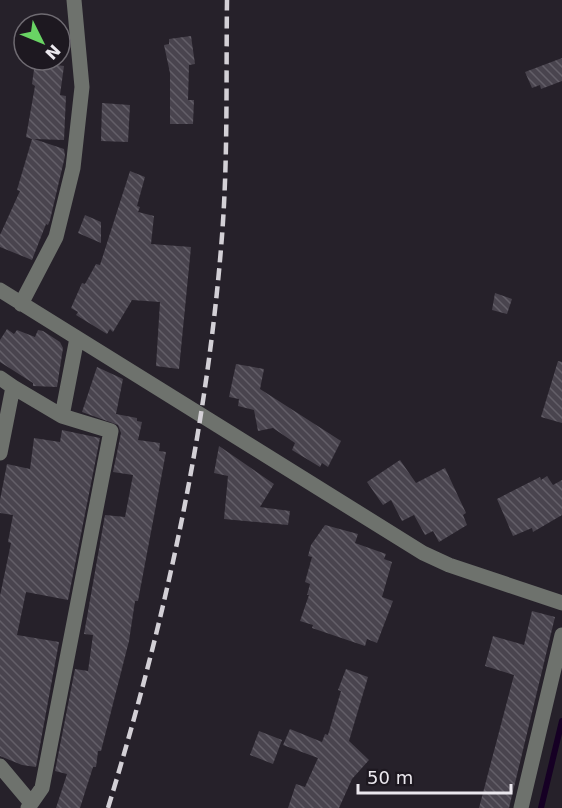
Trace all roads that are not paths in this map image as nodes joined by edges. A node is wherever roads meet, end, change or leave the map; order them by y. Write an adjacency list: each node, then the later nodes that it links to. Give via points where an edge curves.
1 (74, 0): 3 (street, via 82,87 73,168 56,237)
2 (0, 290): 3 (street)
3 (21, 304): 4 (street)
4 (77, 338): 6 (street); 8 (street, via 423,553)
5 (6, 382): 6 (street); 7 (street)
6 (62, 416): 11 (street, via 111,431 42,789)
7 (0, 453)
8 (562, 603)
9 (562, 635): 12 (street)
10 (0, 766): 11 (street)
11 (30, 805)
12 (521, 808)

